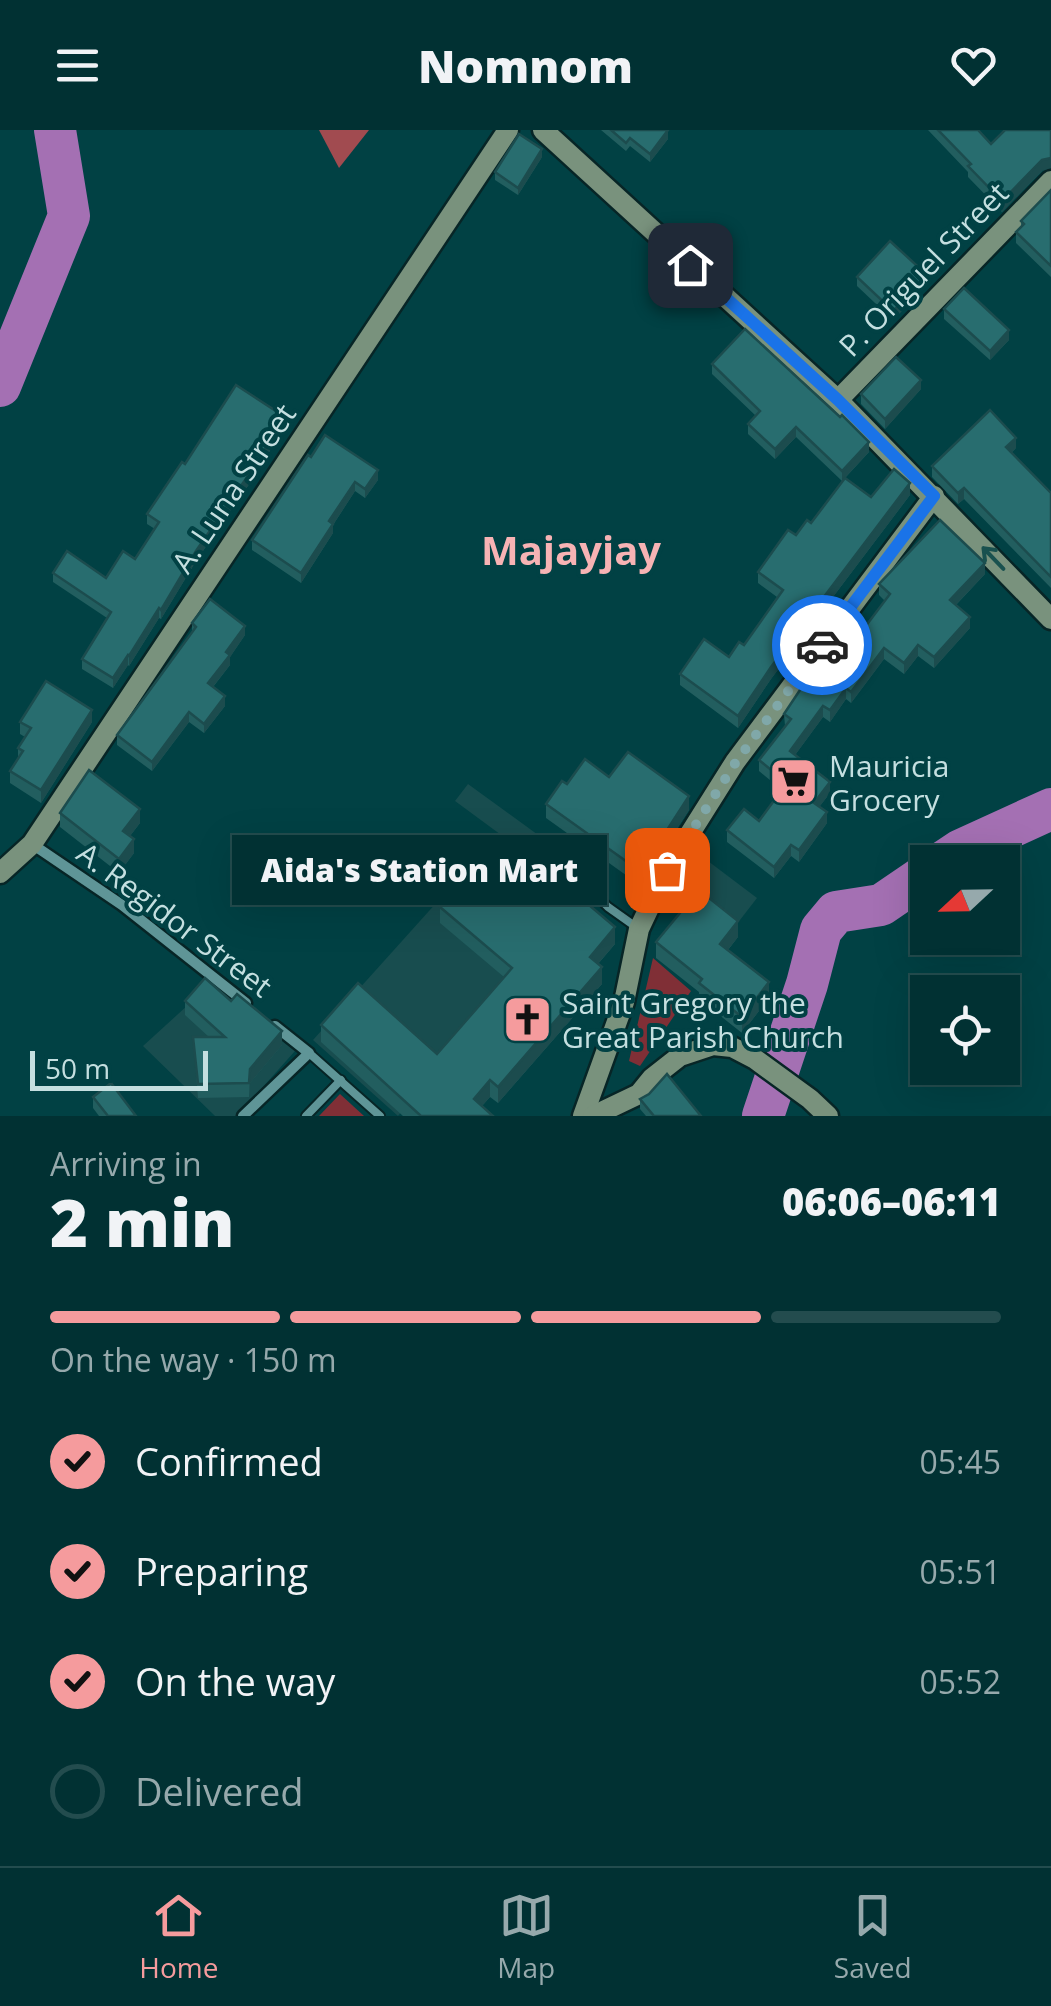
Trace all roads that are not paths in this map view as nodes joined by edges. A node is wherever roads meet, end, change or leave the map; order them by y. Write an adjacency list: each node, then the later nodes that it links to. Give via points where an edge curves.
1 (508, 130): 7 (main road, A. Luna Street)
2 (543, 130): 4 (main road)
3 (1051, 180): 4 (main road, P. Origuel Street)
4 (838, 400): 5 (main road)
5 (934, 496): 6 (main road, one-way to 5); 10 (main road, via 736,762)
6 (1051, 619)
7 (32, 844): 8 (main road, A. Luna Street); 11 (street, A. Regidor Street)
8 (0, 873)
9 (585, 884): 10 (lane)
10 (638, 929): 18 (main road, via 624,1002)
11 (252, 1008)
12 (266, 1019): 13 (street, A. Regidor Street)
13 (308, 1053): 14 (lane); 15 (street)
14 (341, 1080): 16 (lane); 17 (lane)
15 (243, 1116)
16 (306, 1116)
17 (380, 1116)
18 (583, 1116)
19 (594, 1116): 20 (main road, via 639,1094 680,1056 712,1045 756,1059)
20 (828, 1116)

